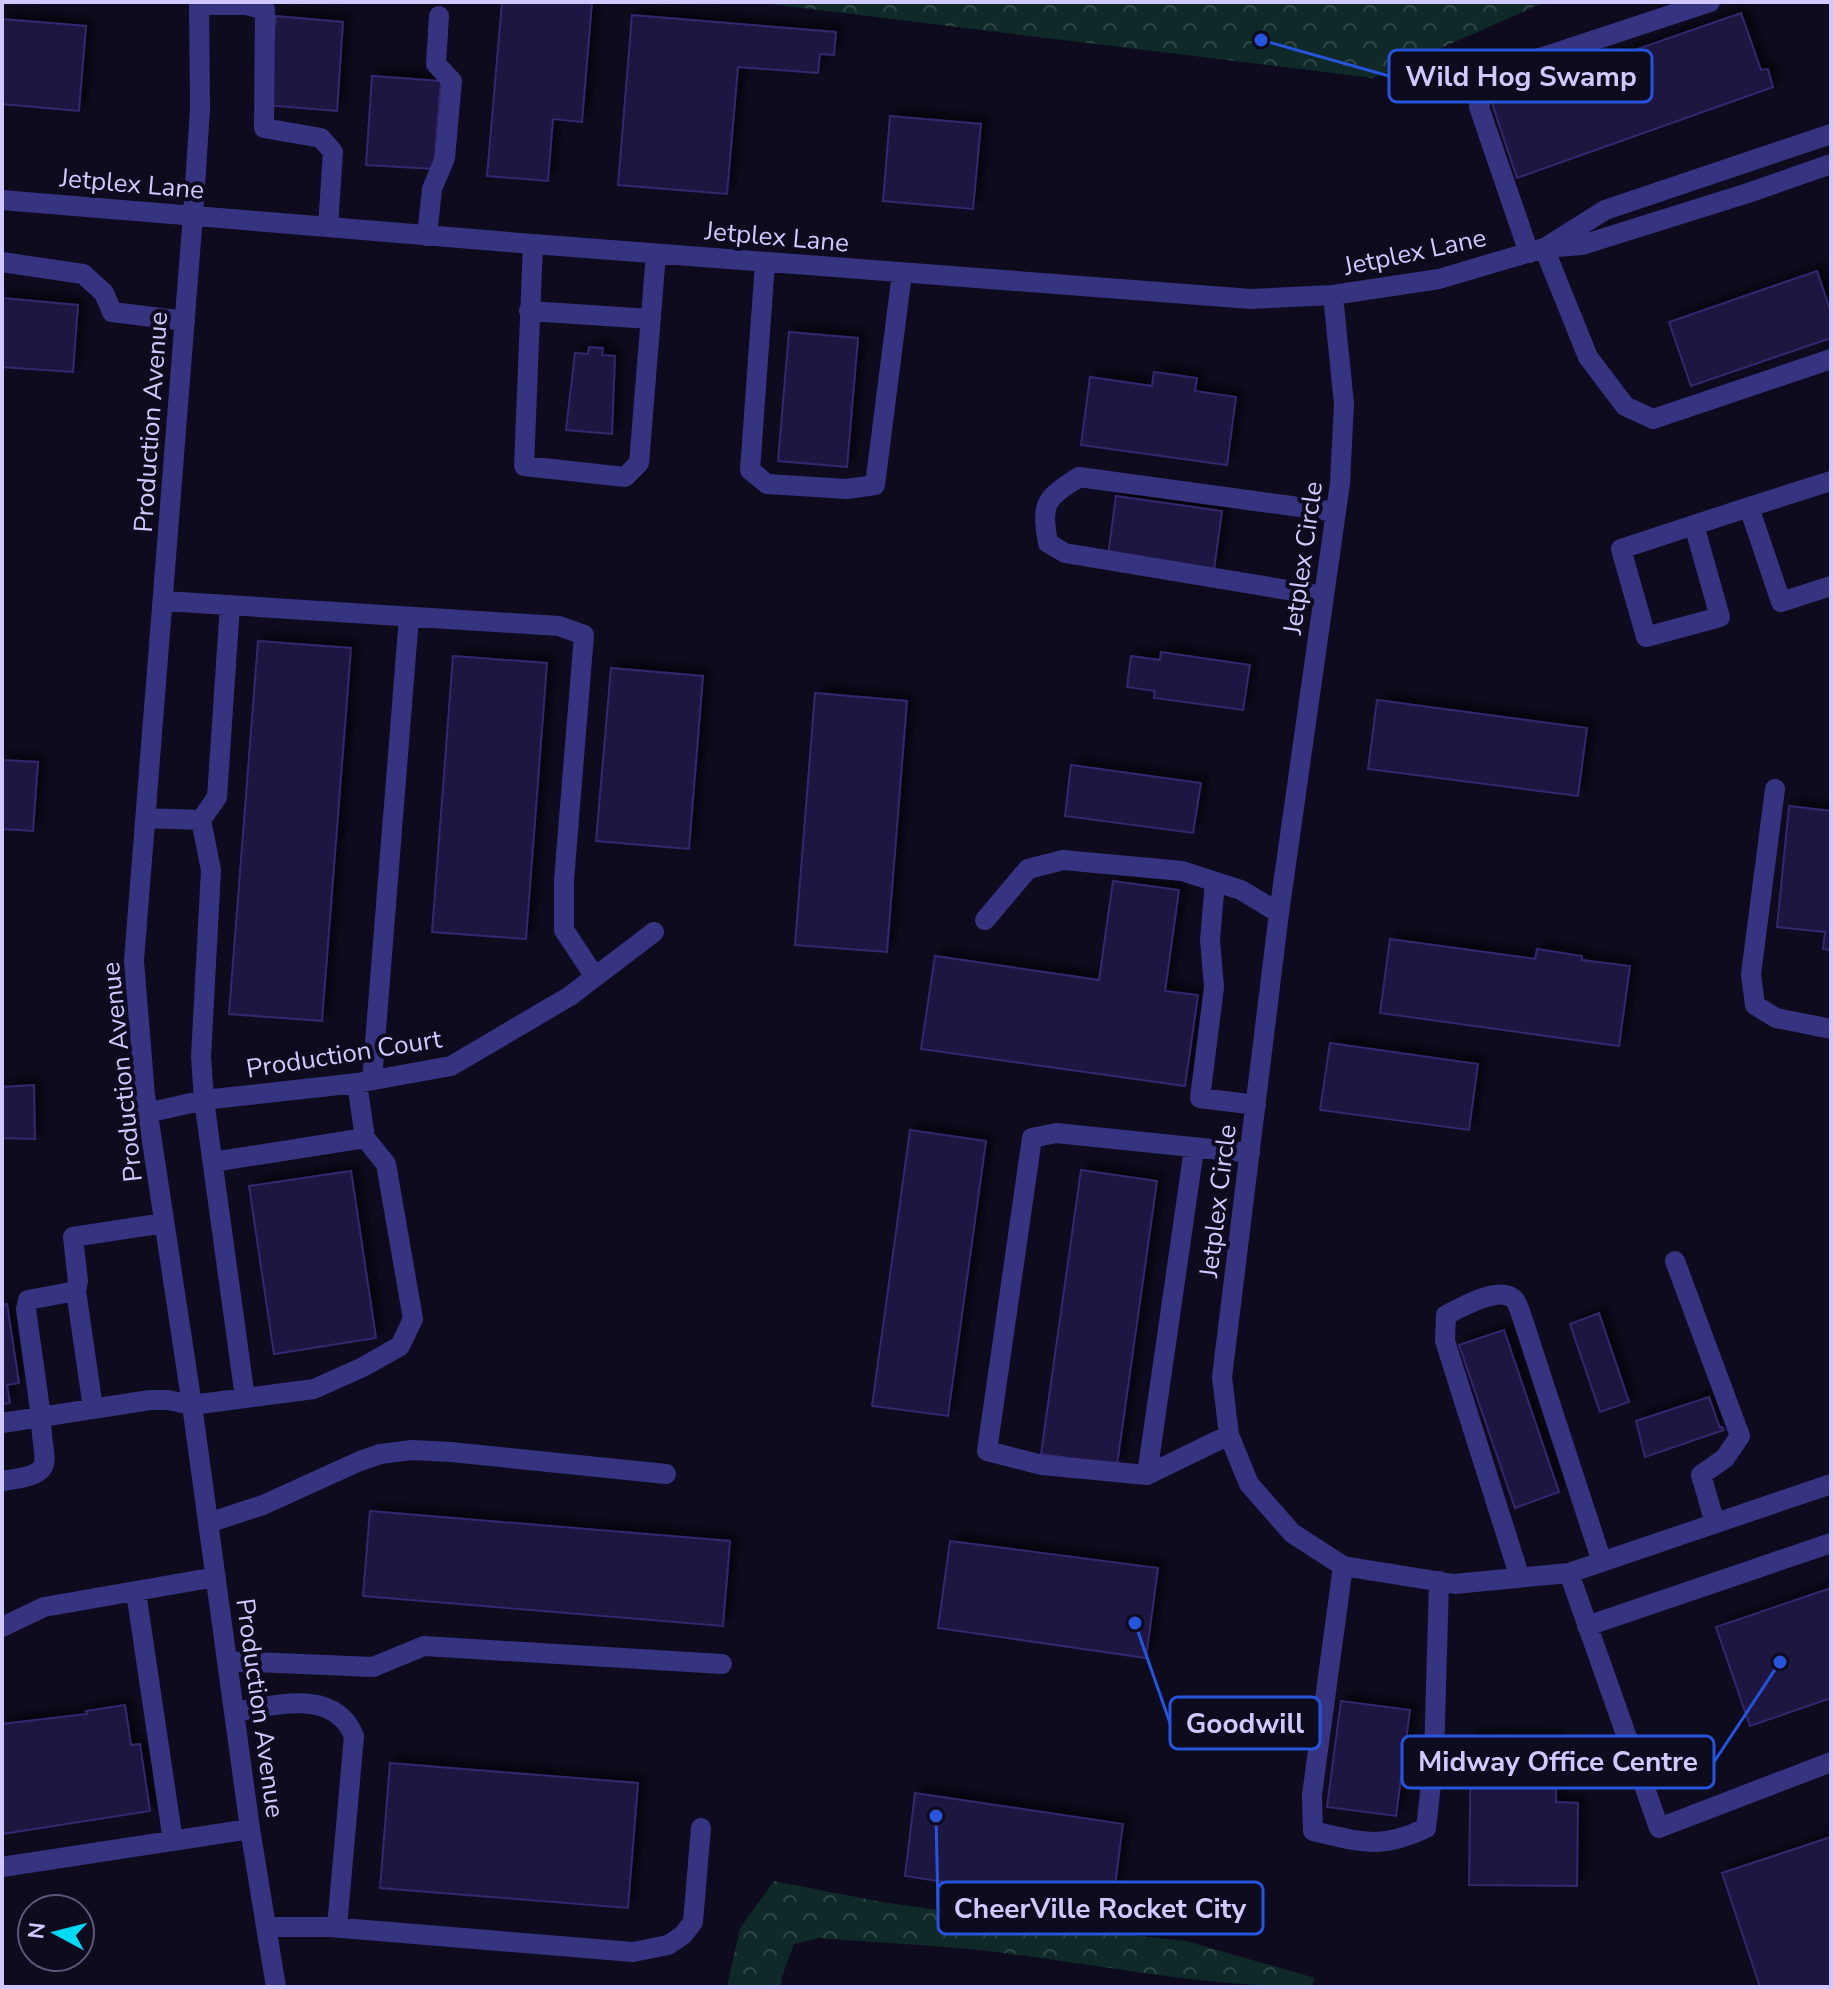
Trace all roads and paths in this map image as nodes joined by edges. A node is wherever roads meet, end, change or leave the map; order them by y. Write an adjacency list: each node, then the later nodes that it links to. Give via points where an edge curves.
1 (1710, 2): 11 (street, via 1488,75 1479,107)
2 (199, 3): 7 (street, Production Avenue); 8 (street, via 265,10 264,128 321,138 333,152)
3 (439, 16): 9 (street, via 436,64 452,81 445,158 432,189)
4 (1831, 134): 11 (street, Jetplex Lane, via 1605,210)
5 (1831, 164): 11 (street, Jetplex Lane, via 1582,245)
6 (2, 200): 7 (street, Jetplex Lane)
7 (193, 215): 8 (street, Jetplex Lane); 19 (street, Production Avenue)
8 (328, 227): 9 (street, Jetplex Lane)
9 (427, 236): 10 (street, Jetplex Lane)
10 (533, 244): 12 (street, Jetplex Lane); 17 (street)
11 (1536, 251): 16 (street, Jetplex Lane, via 1439,279); 20 (street, via 1588,357 1625,406 1653,419)
12 (656, 254): 14 (street, Jetplex Lane); 18 (street)
13 (2, 262): 19 (street, via 83,274 104,293 112,312)
14 (765, 263): 15 (street, Jetplex Lane); 15 (street, via 750,470 767,484 847,489 875,485)
15 (902, 273): 16 (street, Jetplex Lane, via 1194,297)
16 (1333, 295): 23 (street, Jetplex Circle, via 1344,404)
17 (529, 311): 18 (street); 18 (street, via 524,466 625,477 639,463)
18 (651, 319)
19 (185, 321): 27 (street, Production Avenue)
20 (1831, 359)
21 (1831, 481): 22 (street)
22 (1749, 507): 24 (street); 25 (street, via 1781,602)
23 (1336, 512): 26 (street, Jetplex Circle); 26 (street, via 1079,477 1051,495 1043,516 1048,543 1065,553)
24 (1694, 525): 24 (street, via 1621,549 1646,637 1720,617)
25 (1831, 586)
26 (1324, 596): 34 (street, Jetplex Circle)
27 (164, 601): 28 (street); 31 (street, Production Avenue)
28 (230, 605): 29 (street); 32 (street, via 217,797)
29 (409, 617): 37 (street, via 559,626 584,635 564,930); 39 (street)
30 (1775, 789): 38 (street, via 1751,974 1755,1005 1776,1018)
31 (146, 818): 32 (street); 42 (street, Production Avenue, via 134,961)
32 (201, 820): 40 (street, via 211,870 201,1057)
33 (1215, 882): 34 (street, via 1241,890); 35 (street, via 1182,871 1063,860 1028,869); 41 (street, via 1210,940 1214,987 1200,1098)
34 (1279, 913): 41 (street, Jetplex Circle)
35 (985, 920)
36 (654, 932): 37 (street, Production Court)
37 (595, 977): 39 (street, Production Court, via 451,1066)
38 (1831, 1029)
39 (364, 1081): 40 (street, Production Court); 43 (street)
40 (204, 1100): 42 (street, Production Court); 46 (street)
41 (1256, 1105): 45 (street, Jetplex Circle)
42 (147, 1113): 47 (street, Production Avenue)
43 (365, 1138): 46 (street); 50 (street, via 386,1164 413,1319 400,1346 363,1367 314,1389)
44 (1194, 1149): 45 (street); 57 (street); 57 (street, via 1056,1133 1032,1138 989,1436 987,1451 1042,1465)
45 (1250, 1153): 55 (street, Jetplex Circle, via 1222,1377)
46 (213, 1162): 50 (street)
47 (164, 1223): 49 (street, via 73,1237); 51 (street, Production Avenue)
48 (1675, 1261): 61 (street, via 1740,1436 1725,1458 1701,1475)
49 (76, 1291): 52 (street); 53 (street, via 33,1297 26,1304)
50 (245, 1398): 51 (street)
51 (192, 1405): 52 (street, via 150,1400); 60 (street, Production Avenue)
52 (93, 1408): 53 (street)
53 (41, 1417): 54 (street); 58 (street, via 43,1467 34,1476)
54 (2, 1423)
55 (1229, 1435): 57 (street); 64 (street, Jetplex Circle, via 1249,1484 1283,1524)
56 (666, 1474): 60 (street, via 412,1450 360,1461 263,1505)
57 (1147, 1475)
58 (2, 1481)
59 (1831, 1484): 61 (street, Jetplex Circle)
60 (208, 1523): 66 (street, Production Avenue)
61 (1715, 1523): 63 (street, Jetplex Circle)
62 (1831, 1543): 70 (street)
63 (1602, 1562): 65 (street, Jetplex Circle); 67 (street, via 1520,1311 1514,1299 1486,1296 1446,1315 1445,1341)
64 (1343, 1566): 68 (street, Jetplex Circle); 68 (street, via 1312,1795 1313,1831 1366,1844 1401,1840 1426,1828 1434,1758)
65 (1569, 1573): 67 (street, Jetplex Circle); 70 (street)
66 (216, 1577): 69 (street); 72 (street, Production Avenue)
67 (1520, 1578): 68 (street, Jetplex Circle)
68 (1439, 1581)
69 (136, 1592): 71 (street, via 44,1607); 78 (street)
70 (1587, 1626): 75 (street, via 1659,1828)
71 (2, 1627)
72 (227, 1661): 73 (street, via 373,1667 424,1646); 74 (street, Production Avenue)
73 (722, 1664)
74 (234, 1712): 77 (street, Production Avenue); 81 (street, via 321,1704 351,1728)
75 (1831, 1762)
76 (701, 1828): 81 (street, via 693,1922 683,1935 654,1949 633,1952)
77 (250, 1829): 78 (street); 80 (street, Production Avenue)
78 (173, 1841): 79 (street)
79 (2, 1867)
80 (266, 1927): 81 (street); 82 (street, Production Avenue)
81 (337, 1927)
82 (276, 1987)

